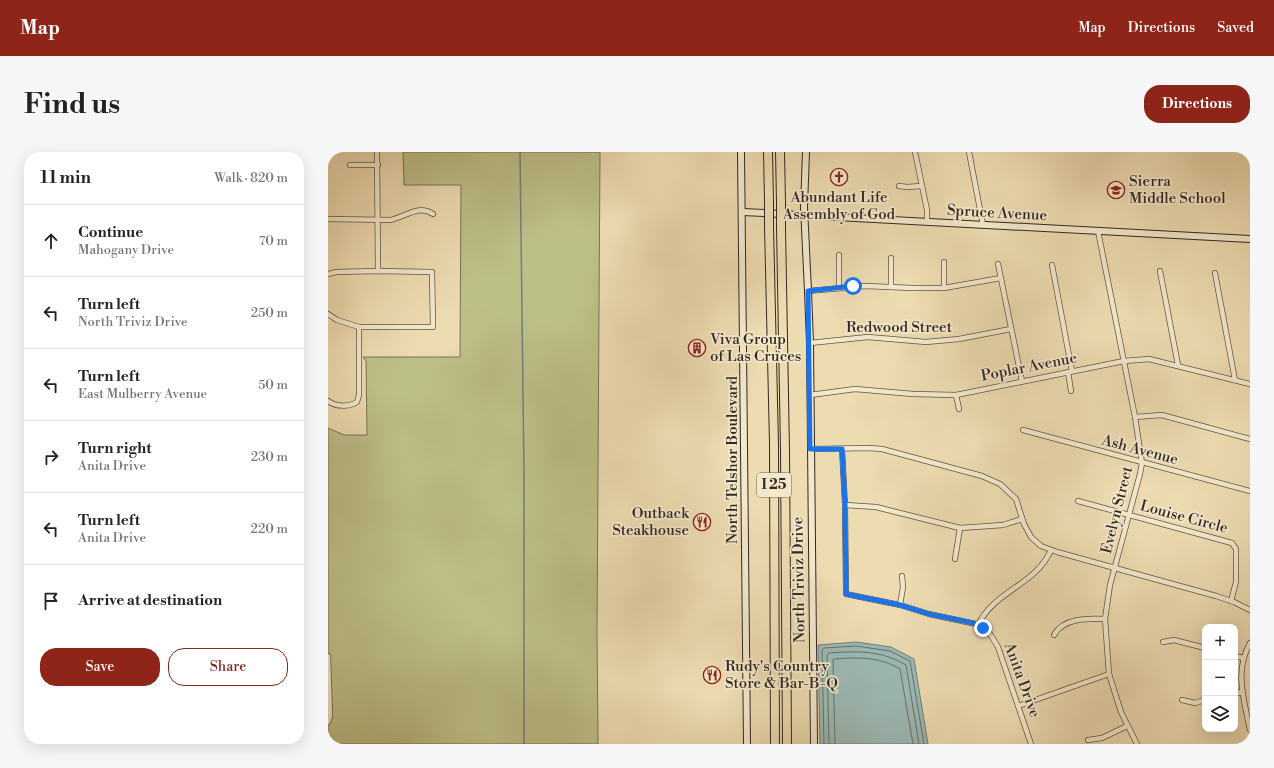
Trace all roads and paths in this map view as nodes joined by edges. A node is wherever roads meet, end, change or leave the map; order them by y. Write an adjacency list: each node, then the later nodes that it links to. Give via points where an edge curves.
1 (377, 152): 9 (street)
2 (741, 152): 12 (main road, North Telshor Boulevard)
3 (768, 152): 90 (highway, I 25, bridge, via 774,444)
4 (780, 152): 91 (highway, I 25, bridge)
5 (806, 152): 14 (main road, North Triviz Drive)
6 (915, 152): 11 (street)
7 (969, 152): 18 (street)
8 (350, 165): 9 (street)
9 (378, 165): 16 (street)
10 (899, 186): 11 (street)
11 (922, 186): 17 (street)
12 (743, 212): 14 (main road, Spruce Avenue); 89 (main road, North Telshor Boulevard)
13 (433, 214): 16 (street, via 426,210 418,210 393,219)
14 (804, 216): 17 (main road, Spruce Avenue); 34 (main road, North Triviz Drive)
15 (328, 219): 16 (street)
16 (378, 220): 26 (street)
17 (927, 222): 18 (main road, Spruce Avenue)
18 (983, 225): 19 (main road, Spruce Avenue)
19 (1098, 231): 20 (main road, Spruce Avenue); 39 (street, Evelyn Street)
20 (1250, 239)
21 (839, 255): 32 (street)
22 (892, 258): 31 (street)
23 (944, 262): 33 (street)
24 (998, 264): 30 (street)
25 (1052, 265): 41 (street)
26 (378, 271): 29 (street); 36 (street, via 432,272 433,327)
27 (1160, 271): 40 (street)
28 (1214, 273): 42 (street)
29 (328, 274)
30 (1001, 278): 33 (street); 37 (street)
31 (891, 287): 32 (street); 33 (street)
32 (839, 288): 34 (street)
33 (944, 288)
34 (808, 291): 38 (main road, North Triviz Drive)
35 (328, 314): 36 (street)
36 (359, 327): 48 (street, via 358,402 352,406 335,405)
37 (1011, 329): 38 (street, Redwood Street, via 959,339 926,342 868,337); 43 (street)
38 (810, 343): 46 (main road, North Triviz Drive)
39 (1124, 361): 40 (street, Poplar Avenue, via 1149,359); 41 (street, Poplar Avenue); 50 (street, Evelyn Street)
40 (1178, 365): 42 (street, Poplar Avenue)
41 (1070, 371): 43 (street, Poplar Avenue); 45 (street)
42 (1235, 380): 44 (street, Poplar Avenue)
43 (1022, 381): 47 (street, Poplar Avenue)
44 (1250, 384)
45 (1071, 391)
46 (810, 395): 47 (street, Poplar Avenue, via 855,390); 53 (main road, North Triviz Drive)
47 (956, 395): 49 (street)
48 (328, 401)
49 (959, 409)
50 (1135, 417): 52 (street, via 1162,415); 55 (street, Evelyn Street)
51 (1023, 430): 55 (street, Ash Avenue)
52 (1250, 439)
53 (810, 449): 54 (street); 92 (main road, North Triviz Drive)
54 (842, 449): 58 (street, Anita Drive); 60 (street, via 885,450 982,476 1000,484 1016,499)
55 (1142, 463): 56 (street, Ash Avenue); 59 (street, Evelyn Street)
56 (1250, 491)
57 (1078, 501): 59 (street, Louise Circle)
58 (845, 505): 61 (street, via 876,507); 67 (street, Anita Drive, via 846,594)
59 (1129, 515): 64 (street, Evelyn Street); 66 (street, Louise Circle, via 1232,542 1236,549 1236,582)
60 (1022, 519): 61 (street, via 1003,525); 62 (street, via 1033,539)
61 (960, 528): 63 (street)
62 (1050, 550): 64 (street); 70 (street, via 1041,568 996,601)
63 (956, 559)
64 (1114, 568): 66 (street); 69 (street, Evelyn Street)
65 (902, 576): 67 (street)
66 (1230, 601): 68 (street)
67 (900, 605): 70 (street, Anita Drive)
68 (1250, 610)
69 (1105, 619): 71 (street, via 1086,619 1068,624 1059,628); 78 (street, Evelyn Street)
70 (978, 625): 83 (street, Anita Drive, via 990,634 997,644)
71 (1054, 635)
72 (1163, 642): 74 (street, via 1174,640)
73 (1250, 643): 77 (street)
74 (1202, 647)
75 (328, 656): 84 (street)
76 (1238, 657): 77 (street)
77 (1243, 658): 79 (street)
78 (1109, 674): 83 (street); 85 (street, Evelyn Street)
79 (1242, 692): 80 (street); 86 (street)
80 (1238, 693)
81 (1182, 700): 82 (street, via 1195,703)
82 (1202, 701)
83 (1018, 706): 93 (street, Anita Drive)
84 (328, 722)
85 (1127, 726): 87 (street, via 1099,739); 94 (street, Evelyn Street)
86 (1250, 730)
87 (1088, 740)
88 (1250, 743): 95 (street)
89 (747, 744)
90 (776, 744)
91 (787, 744)
92 (814, 744)
93 (1031, 744)
94 (1137, 744)
95 (1246, 744)

